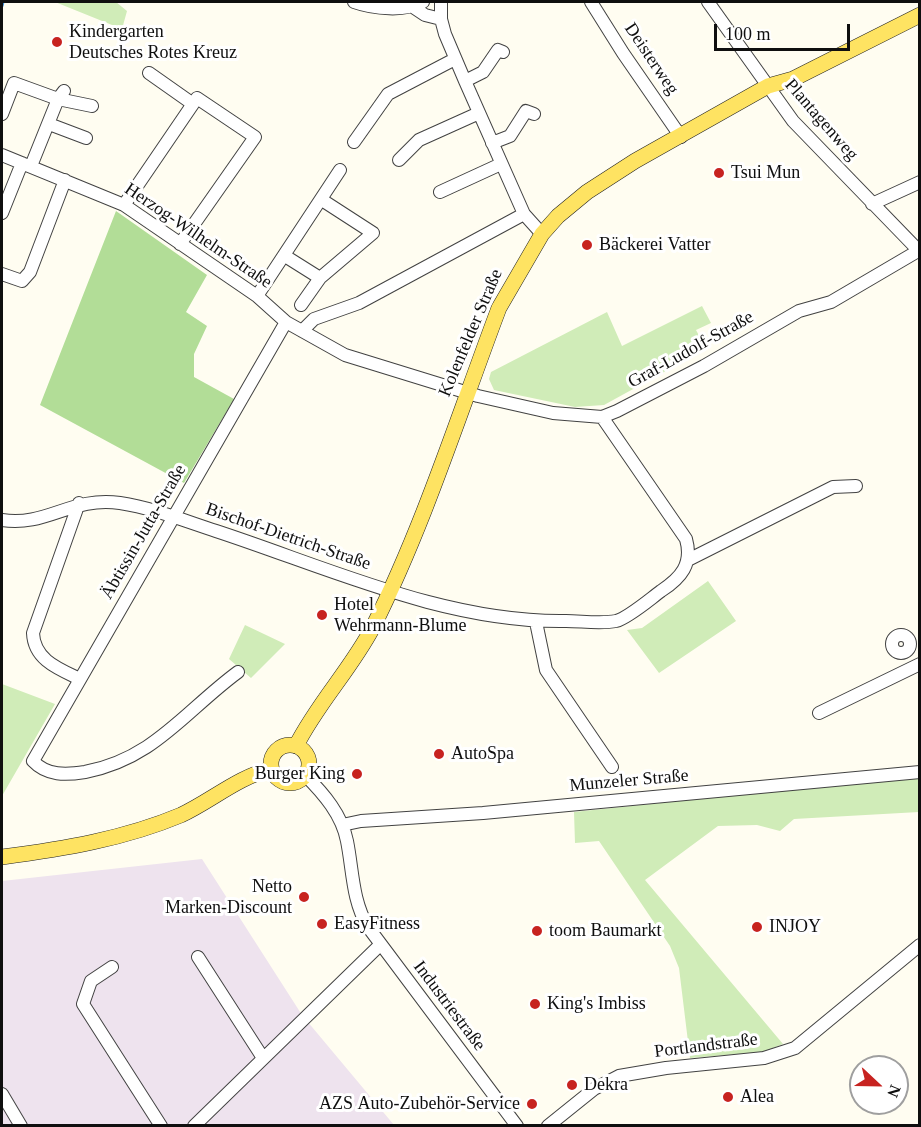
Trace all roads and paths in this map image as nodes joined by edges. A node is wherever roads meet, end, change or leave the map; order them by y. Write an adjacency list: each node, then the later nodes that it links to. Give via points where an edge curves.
1 (354, 2): 5 (street, via 375,7)
2 (441, 2): 7 (street)
3 (591, 2): 20 (street, Deisterweg)
4 (708, 2): 12 (street, Plantagenweg)
5 (418, 4): 7 (street, via 425,15)
6 (920, 15): 12 (main road, Kolenfelder Straße, via 793,79)
7 (441, 19): 9 (street)
8 (503, 52): 11 (street, via 498,50 483,72)
9 (455, 59): 11 (street); 22 (street, via 388,94)
10 (149, 73): 14 (street)
11 (465, 81): 16 (street)
12 (768, 86): 20 (main road, Kolenfelder Straße); 33 (street, Plantagenweg, via 793,121)
13 (61, 95): 15 (street); 17 (street, via 14,83); 19 (street)
14 (193, 104): 34 (street); 38 (street, via 197,98 255,137)
15 (92, 106)
16 (479, 113): 23 (street); 25 (street, via 419,140)
17 (2, 114)
18 (534, 114): 23 (street, via 526,111 510,136)
19 (49, 123): 21 (street); 26 (street)
20 (681, 136): 37 (main road, Kolenfelder Straße, via 587,192)
21 (86, 138)
22 (354, 142)
23 (492, 143): 27 (street)
24 (2, 155): 26 (street, Herzog-Wilhelm-Straße)
25 (399, 160)
26 (27, 164): 29 (street, Herzog-Wilhelm-Straße); 35 (street)
27 (501, 164): 31 (street); 36 (street)
28 (340, 170): 32 (street)
29 (65, 180): 34 (street, Herzog-Wilhelm-Straße); 41 (street, via 30,272 22,281)
30 (920, 182): 33 (street)
31 (440, 192)
32 (322, 200): 40 (street); 42 (street, via 373,234)
33 (873, 204): 39 (street, Plantagenweg)
34 (124, 205): 38 (street, Herzog-Wilhelm-Straße)
35 (2, 213)
36 (524, 214): 37 (street); 46 (street, via 359,303 314,319)
37 (542, 234): 47 (main road, Kolenfelder Straße, via 499,308)
38 (180, 244): 43 (street, Herzog-Wilhelm-Straße)
39 (919, 252): 48 (street, Graf-Ludolf-Straße, via 831,302 800,311 704,366)
40 (285, 256): 42 (street); 43 (street)
41 (2, 274)
42 (320, 278): 44 (street)
43 (257, 296): 45 (street, Herzog-Wilhelm-Straße)
44 (301, 305)
45 (286, 322): 46 (street, Herzog-Wilhelm-Straße); 51 (street, Äbtissin-Jutta-Straße)
46 (302, 331): 47 (street, Herzog-Wilhelm-Straße, via 345,355)
47 (467, 392): 48 (street, via 553,413); 54 (main road, Kolenfelder Straße)
48 (602, 417): 53 (street, via 686,539)
49 (856, 486): 53 (street, via 833,487)
50 (79, 503): 51 (street, Bischof-Dietrich-Straße, via 121,503); 52 (street, via 38,519 19,523); 60 (street, via 33,642 43,658 57,669)
51 (173, 517): 54 (street, Bischof-Dietrich-Straße); 60 (street, Äbtissin-Jutta-Straße)
52 (2, 520)
53 (688, 560): 55 (street, Bischof-Dietrich-Straße, via 676,581 617,621)
54 (391, 590): 55 (street, Bischof-Dietrich-Straße, via 464,610); 62 (main road, Kolenfelder Straße, via 345,673)
55 (536, 622): 63 (street, via 546,670)
56 (910, 647): 57 (street)
57 (920, 659)
58 (920, 664): 61 (street)
59 (238, 672): 60 (street, Äbtissin-Jutta-Straße, via 163,738 120,763 75,774 42,770 33,762)
60 (80, 678)
61 (819, 713)
62 (296, 746): 64 (main road, via 284,746 274,752); 66 (main road, via 308,759)
63 (612, 767)
64 (271, 769): 66 (main road, via 278,779 289,783); 68 (main road, via 153,826 69,849)
65 (920, 772): 67 (street, Munzeler Straße)
66 (305, 775): 67 (street, Industriestraße, via 334,809)
67 (342, 825): 69 (street, Industriestraße, via 360,913)
68 (2, 857)
69 (380, 945): 73 (street); 78 (street, Industriestraße)
70 (920, 945): 79 (street, Portlandstraße, via 795,1048 764,1058 619,1076 594,1089)
71 (198, 957): 73 (street)
72 (112, 967): 76 (street, via 91,981 83,1004)
73 (263, 1058): 77 (street)
74 (2, 1094): 75 (street)
75 (21, 1125)
76 (161, 1125)
77 (194, 1125)
78 (517, 1125)
79 (548, 1125)

